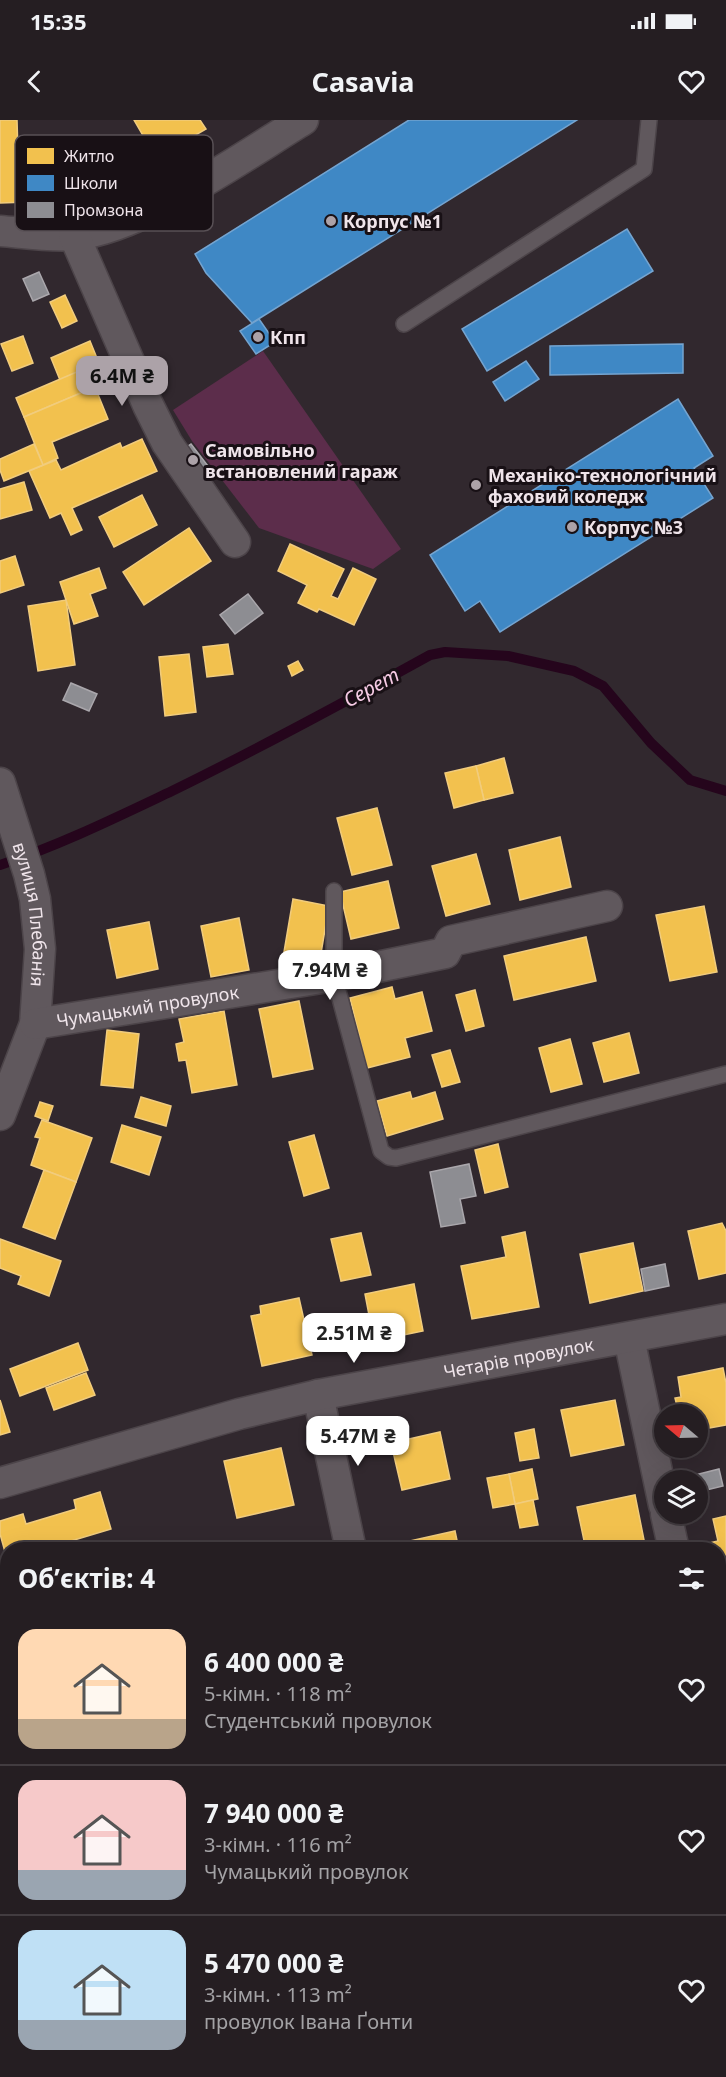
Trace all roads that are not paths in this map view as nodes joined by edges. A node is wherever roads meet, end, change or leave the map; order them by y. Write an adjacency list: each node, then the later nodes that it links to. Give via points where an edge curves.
1 (303, 120): 3 (street)
2 (649, 120): 7 (lane, via 644,169)
3 (213, 174)
4 (0, 231): 6 (street)
5 (90, 231): 6 (street)
6 (74, 235): 8 (street, via 147,405 167,443)
7 (404, 324)
8 (235, 542)
9 (0, 783): 13 (street, вулиця Плебанія, via 35,899 40,949)
10 (334, 891): 12 (lane)
11 (607, 906): 12 (street, Чумацький провулок, via 451,941 445,953)
12 (334, 976): 13 (street, Чумацький провулок); 14 (lane, via 381,1151 389,1157)
13 (35, 1024): 15 (street, вулиця Плебанія)
14 (726, 1074)
15 (0, 1115)
16 (726, 1319): 17 (street, Четарів провулок)
17 (629, 1338): 18 (street, Четарів провулок); 19 (street)
18 (318, 1395): 20 (street, Четарів провулок); 22 (street)
19 (657, 1470)
20 (0, 1483)
21 (668, 1524): 23 (street)
22 (349, 1542)
23 (672, 1542)

